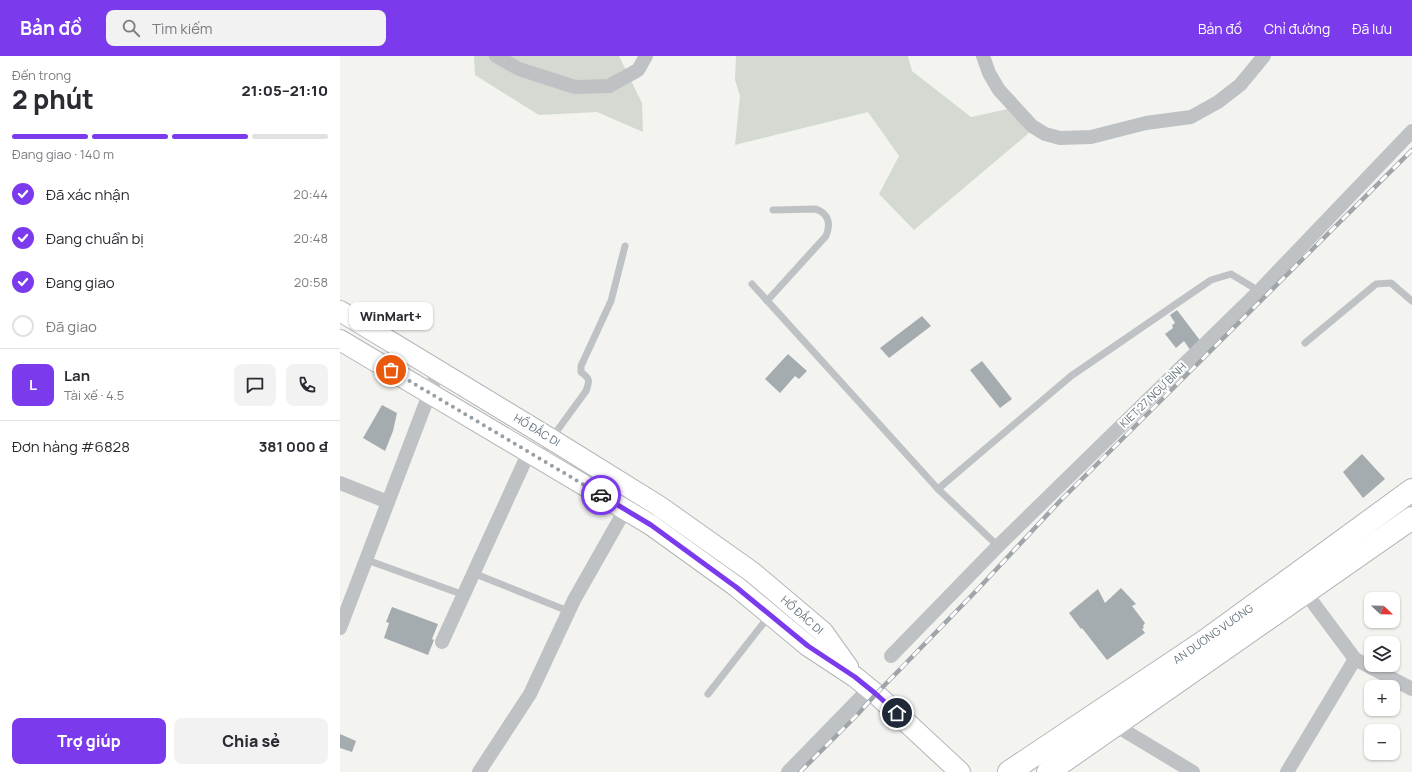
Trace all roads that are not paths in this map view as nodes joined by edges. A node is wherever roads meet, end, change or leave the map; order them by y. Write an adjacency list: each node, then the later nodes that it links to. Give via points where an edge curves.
1 (496, 56): 2 (street, via 519,69 576,87 609,86 638,70)
2 (646, 56)
3 (982, 56): 4 (street, via 999,90 1032,126 1060,138 1092,137 1146,123 1191,117 1218,102 1240,84)
4 (1264, 56)
5 (1412, 131): 9 (street, KIET 27 NGỰ BÌNH)
6 (772, 210): 11 (lane, via 816,209 826,216 829,224 826,236)
7 (625, 246): 17 (lane, via 611,301 581,366 582,372 588,377 586,391)
8 (752, 284): 11 (lane)
9 (1258, 291): 20 (lane, via 1231,274 1211,280 1071,376); 27 (street, KIET 27 NGỰ BÌNH)
10 (1412, 300): 14 (lane, via 1391,283 1376,284)
11 (767, 301): 20 (lane)
12 (340, 311): 15 (street, HỒ ĐẮC DI)
13 (340, 340): 16 (street, HỒ ĐẮC DI)
14 (1305, 343)
15 (438, 371): 16 (street); 17 (street, HỒ ĐẮC DI)
16 (430, 393): 18 (street, HỒ ĐẮC DI); 22 (street)
17 (552, 439): 18 (lane); 38 (street, HỒ ĐẮC DI, via 659,506 752,572 823,632)
18 (535, 456): 23 (street, HỒ ĐẮC DI); 29 (street)
19 (340, 484): 22 (street)
20 (938, 489): 27 (lane)
21 (1412, 490): 25 (main road, AN DƯƠNG VƯƠNG)
22 (388, 502): 28 (street)
23 (625, 510): 32 (street); 33 (street, HỒ ĐẮC DI, via 651,525)
24 (1412, 518): 26 (main road, AN DƯƠNG VƯƠNG)
25 (1369, 521): 26 (main road); 45 (main road, AN DƯƠNG VƯƠNG, via 1205,641)
26 (1379, 541): 30 (main road, AN DƯƠNG VƯƠNG)
27 (998, 546): 36 (street, KIET 27 NGỰ BÌNH)
28 (367, 560): 31 (lane); 34 (street)
29 (473, 574): 31 (street); 32 (lane)
30 (1306, 592): 37 (street); 41 (main road, AN DƯƠNG VƯƠNG)
31 (464, 595): 35 (street)
32 (568, 611): 42 (street, via 530,694)
33 (770, 615): 38 (street, HỒ ĐẮC DI, via 808,646); 40 (lane)
34 (340, 628)
35 (442, 642)
36 (891, 656)
37 (1355, 659): 39 (street); 48 (street)
38 (862, 683): 43 (street); 44 (street)
39 (1412, 690)
40 (708, 694)
41 (1115, 725): 46 (main road, AN DƯƠNG VƯƠNG); 47 (street)
42 (479, 772)
43 (788, 772)
44 (960, 772)
45 (1009, 772)
46 (1048, 772)
47 (1193, 772)
48 (1287, 772)

